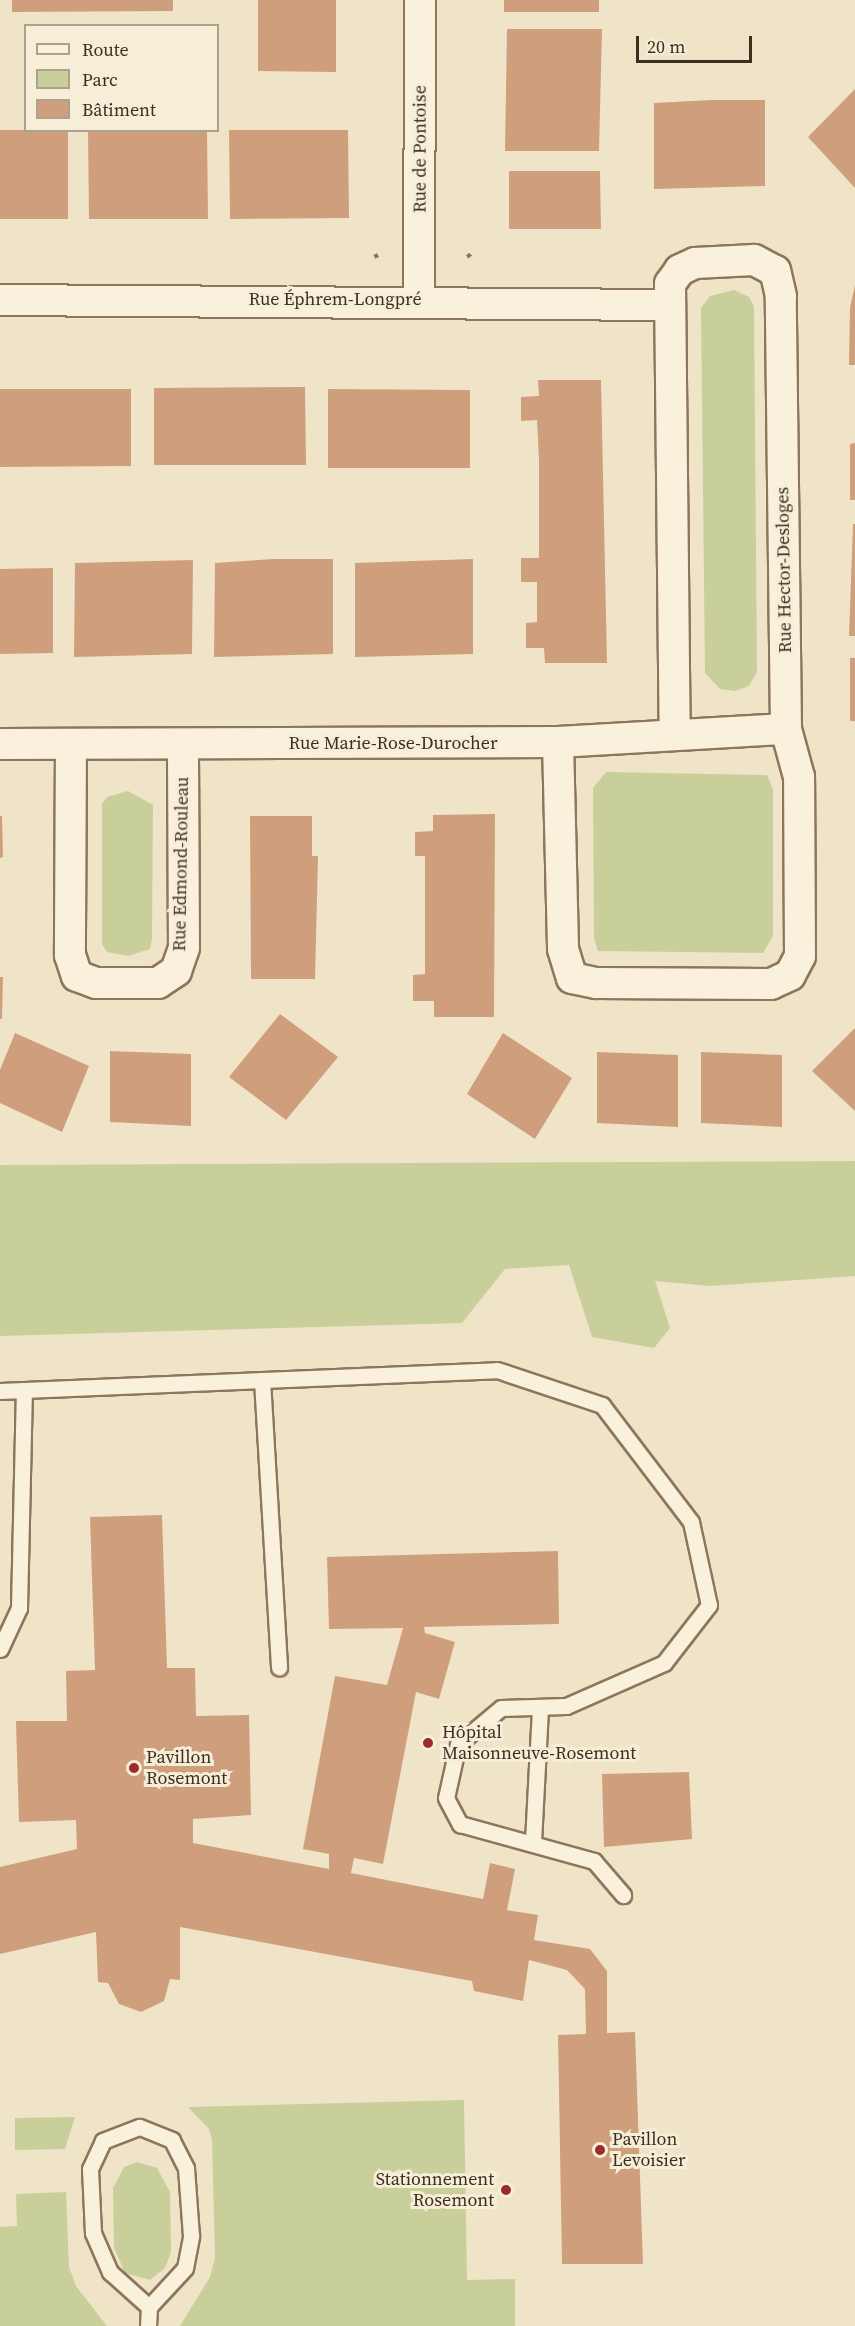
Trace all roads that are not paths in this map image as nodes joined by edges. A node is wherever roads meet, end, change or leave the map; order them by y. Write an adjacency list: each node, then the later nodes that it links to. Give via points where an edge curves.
1 (420, 0): 2 (street, Rue de Pontoise)
2 (419, 299): 3 (street, Rue Éphrem-Longpré); 4 (street, Rue Éphrem-Longpré)
3 (0, 300)
4 (670, 305): 5 (street, Rue Hector-Desloges, via 670,284 680,270 695,263 754,260 775,271 781,296); 6 (street, Rue Hector-Desloges)
5 (786, 729): 6 (street, Rue Marie-Rose-Durocher); 7 (street, Rue Hector-Desloges, via 799,777 800,956 790,975 771,984 596,983 572,978 563,949)
6 (675, 734): 7 (street, Rue Marie-Rose-Durocher)
7 (558, 742): 10 (street, Rue Marie-Rose-Durocher)
8 (0, 744): 9 (street, Rue Marie-Rose-Durocher)
9 (71, 744): 10 (street, Rue Marie-Rose-Durocher); 10 (street, Rue Edmond-Rouleau, via 70,955 77,976 96,983 158,983 176,971 184,948)
10 (183, 744)
11 (262, 1380): 12 (lane); 15 (lane); 16 (lane, via 497,1370 602,1405 691,1522 709,1605 664,1663 566,1706)
12 (24, 1390): 13 (lane); 14 (lane, via 19,1608)
13 (0, 1391)
14 (0, 1649)
15 (279, 1667)
16 (540, 1707): 17 (lane); 17 (lane, via 501,1708 458,1744 446,1798 460,1824)
17 (533, 1842): 18 (lane, via 594,1861)
18 (623, 1895)
19 (149, 2307): 19 (lane, via 185,2268 191,2236 186,2168 172,2140 139,2127 103,2141 90,2169 93,2233 110,2272); 20 (lane)
20 (148, 2326)

